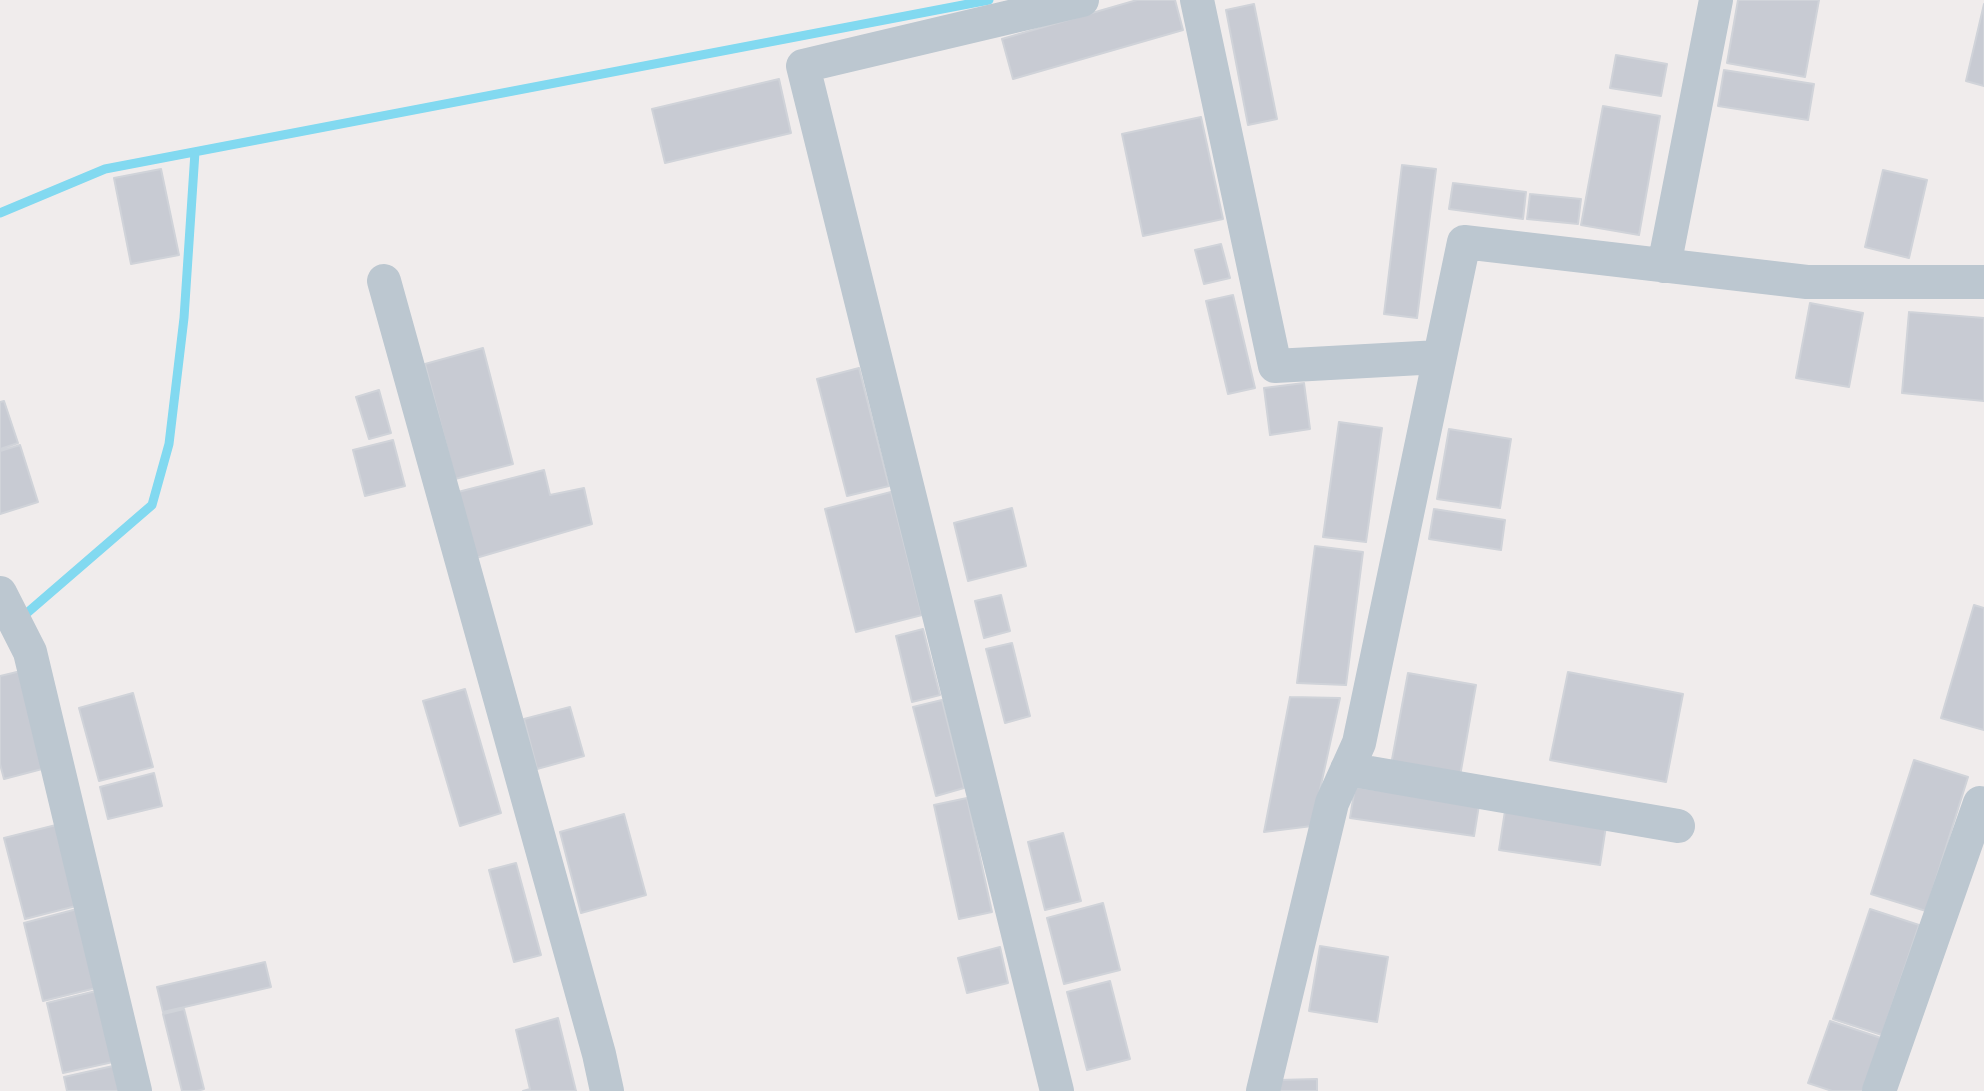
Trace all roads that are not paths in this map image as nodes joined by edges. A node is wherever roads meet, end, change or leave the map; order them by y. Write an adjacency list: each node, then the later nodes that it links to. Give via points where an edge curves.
1 (1082, 0): 14 (street, via 803,66)
2 (1197, 0): 7 (street, via 1275,366)
3 (1716, 0): 4 (street)
4 (1664, 266): 6 (street, via 1807,282); 7 (street, via 1464,242)
5 (384, 281): 13 (street)
6 (1984, 282)
7 (1439, 357): 9 (street, via 1359,743)
8 (0, 593): 12 (street, via 30,652)
9 (1347, 769): 11 (street); 15 (street, via 1332,803)
10 (1980, 803): 16 (street)
11 (1678, 826)
12 (135, 1091)
13 (607, 1091)
14 (1057, 1091)
15 (1263, 1091)
16 (1879, 1091)

